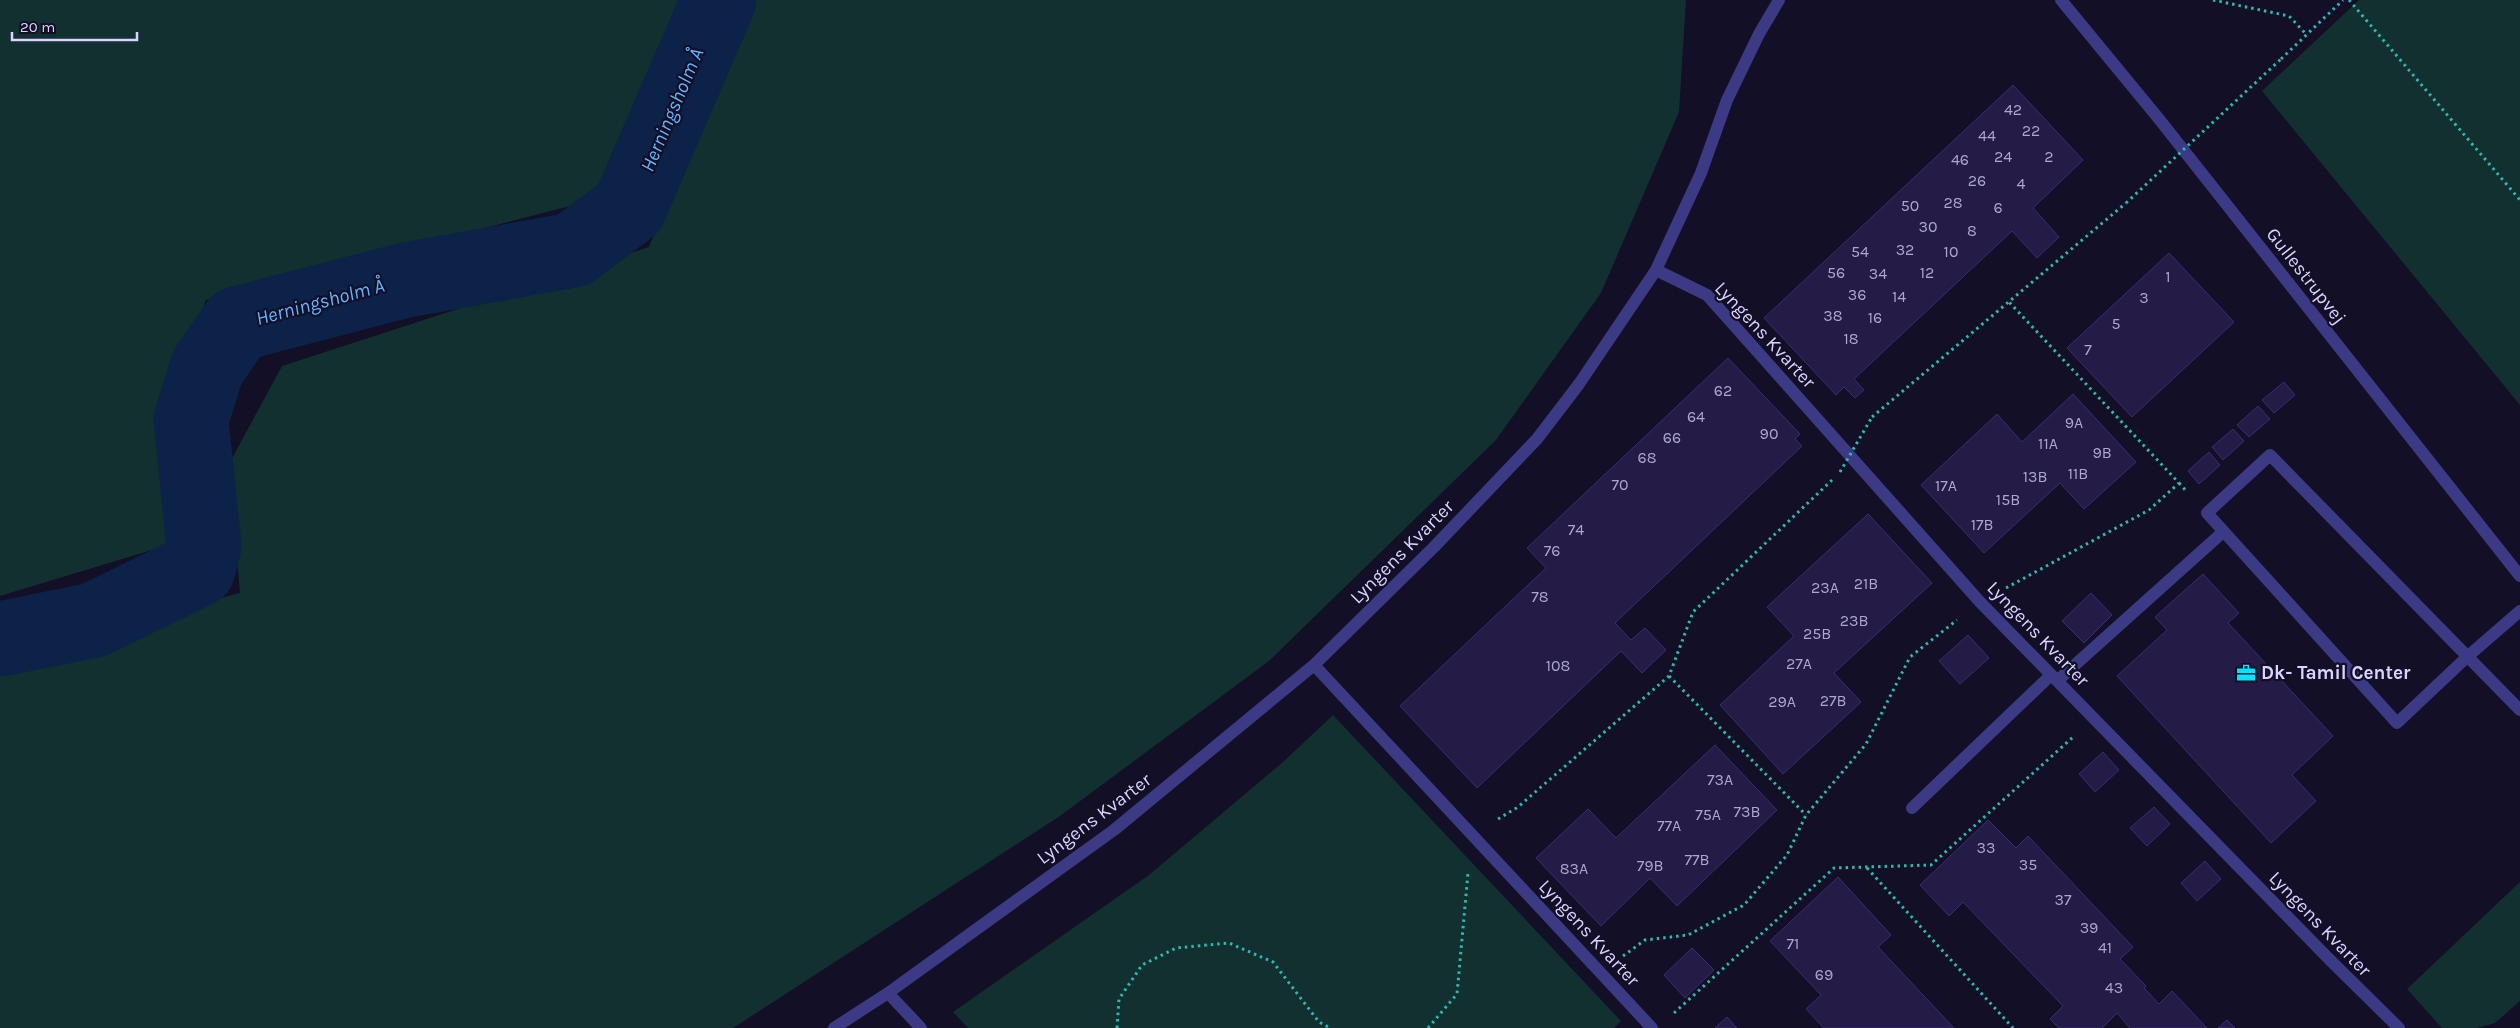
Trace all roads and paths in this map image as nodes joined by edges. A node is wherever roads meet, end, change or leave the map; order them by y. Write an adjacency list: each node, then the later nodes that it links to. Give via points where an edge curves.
1 (1779, 0): 8 (street, Lyngens Kvarter, via 1727,100 1701,173)
2 (2061, 0): 11 (street, Gullestrupvej)
3 (2212, 0): 6 (path, via 2289,16)
4 (2343, 0): 6 (path)
5 (2349, 0): 7 (path)
6 (2306, 34): 9 (path, bridge, via 2126,203)
7 (2520, 200)
8 (1656, 270): 12 (street, Lyngens Kvarter, via 1707,295); 15 (street, Lyngens Kvarter, via 1537,439 1434,547)
9 (2009, 302): 12 (path, via 2179,483 2149,510); 16 (path, bridge, via 1872,417 1840,472 1693,612)
10 (2223, 532): 14 (street, via 2397,723); 14 (street, via 2206,514 2270,455); 17 (street)
11 (2520, 576)
12 (1980, 602): 17 (street, Lyngens Kvarter); 21 (path, via 1910,657 1866,744)
13 (2520, 611): 14 (street)
14 (2466, 657): 18 (street)
15 (1314, 665): 22 (street, Lyngens Kvarter); 25 (street, Lyngens Kvarter, via 1114,830)
16 (1669, 676): 21 (path); 22 (path, via 1518,807)
17 (2054, 678): 19 (street, Lyngens Kvarter); 20 (street)
18 (2520, 710)
19 (2094, 718): 23 (path, via 1931,865); 27 (street, Lyngens Kvarter)
20 (1912, 808)
21 (1806, 815): 24 (path, via 1787,854 1744,905 1688,935 1645,940)
22 (1472, 835): 24 (street, Lyngens Kvarter); 32 (path, via 1457,994)
23 (1867, 867): 26 (path, via 1834,868); 34 (path)
24 (1600, 972): 33 (street, Lyngens Kvarter)
25 (888, 993): 28 (street, Lyngens Kvarter); 29 (street)
26 (1672, 1015)
27 (2396, 1027)
28 (834, 1028)
29 (921, 1028)
30 (1117, 1028): 31 (path, via 1120,999 1142,965 1176,948 1229,943 1273,962 1319,1022)
31 (1330, 1028)
32 (1428, 1028)
33 (1652, 1028)
34 (2013, 1028)

